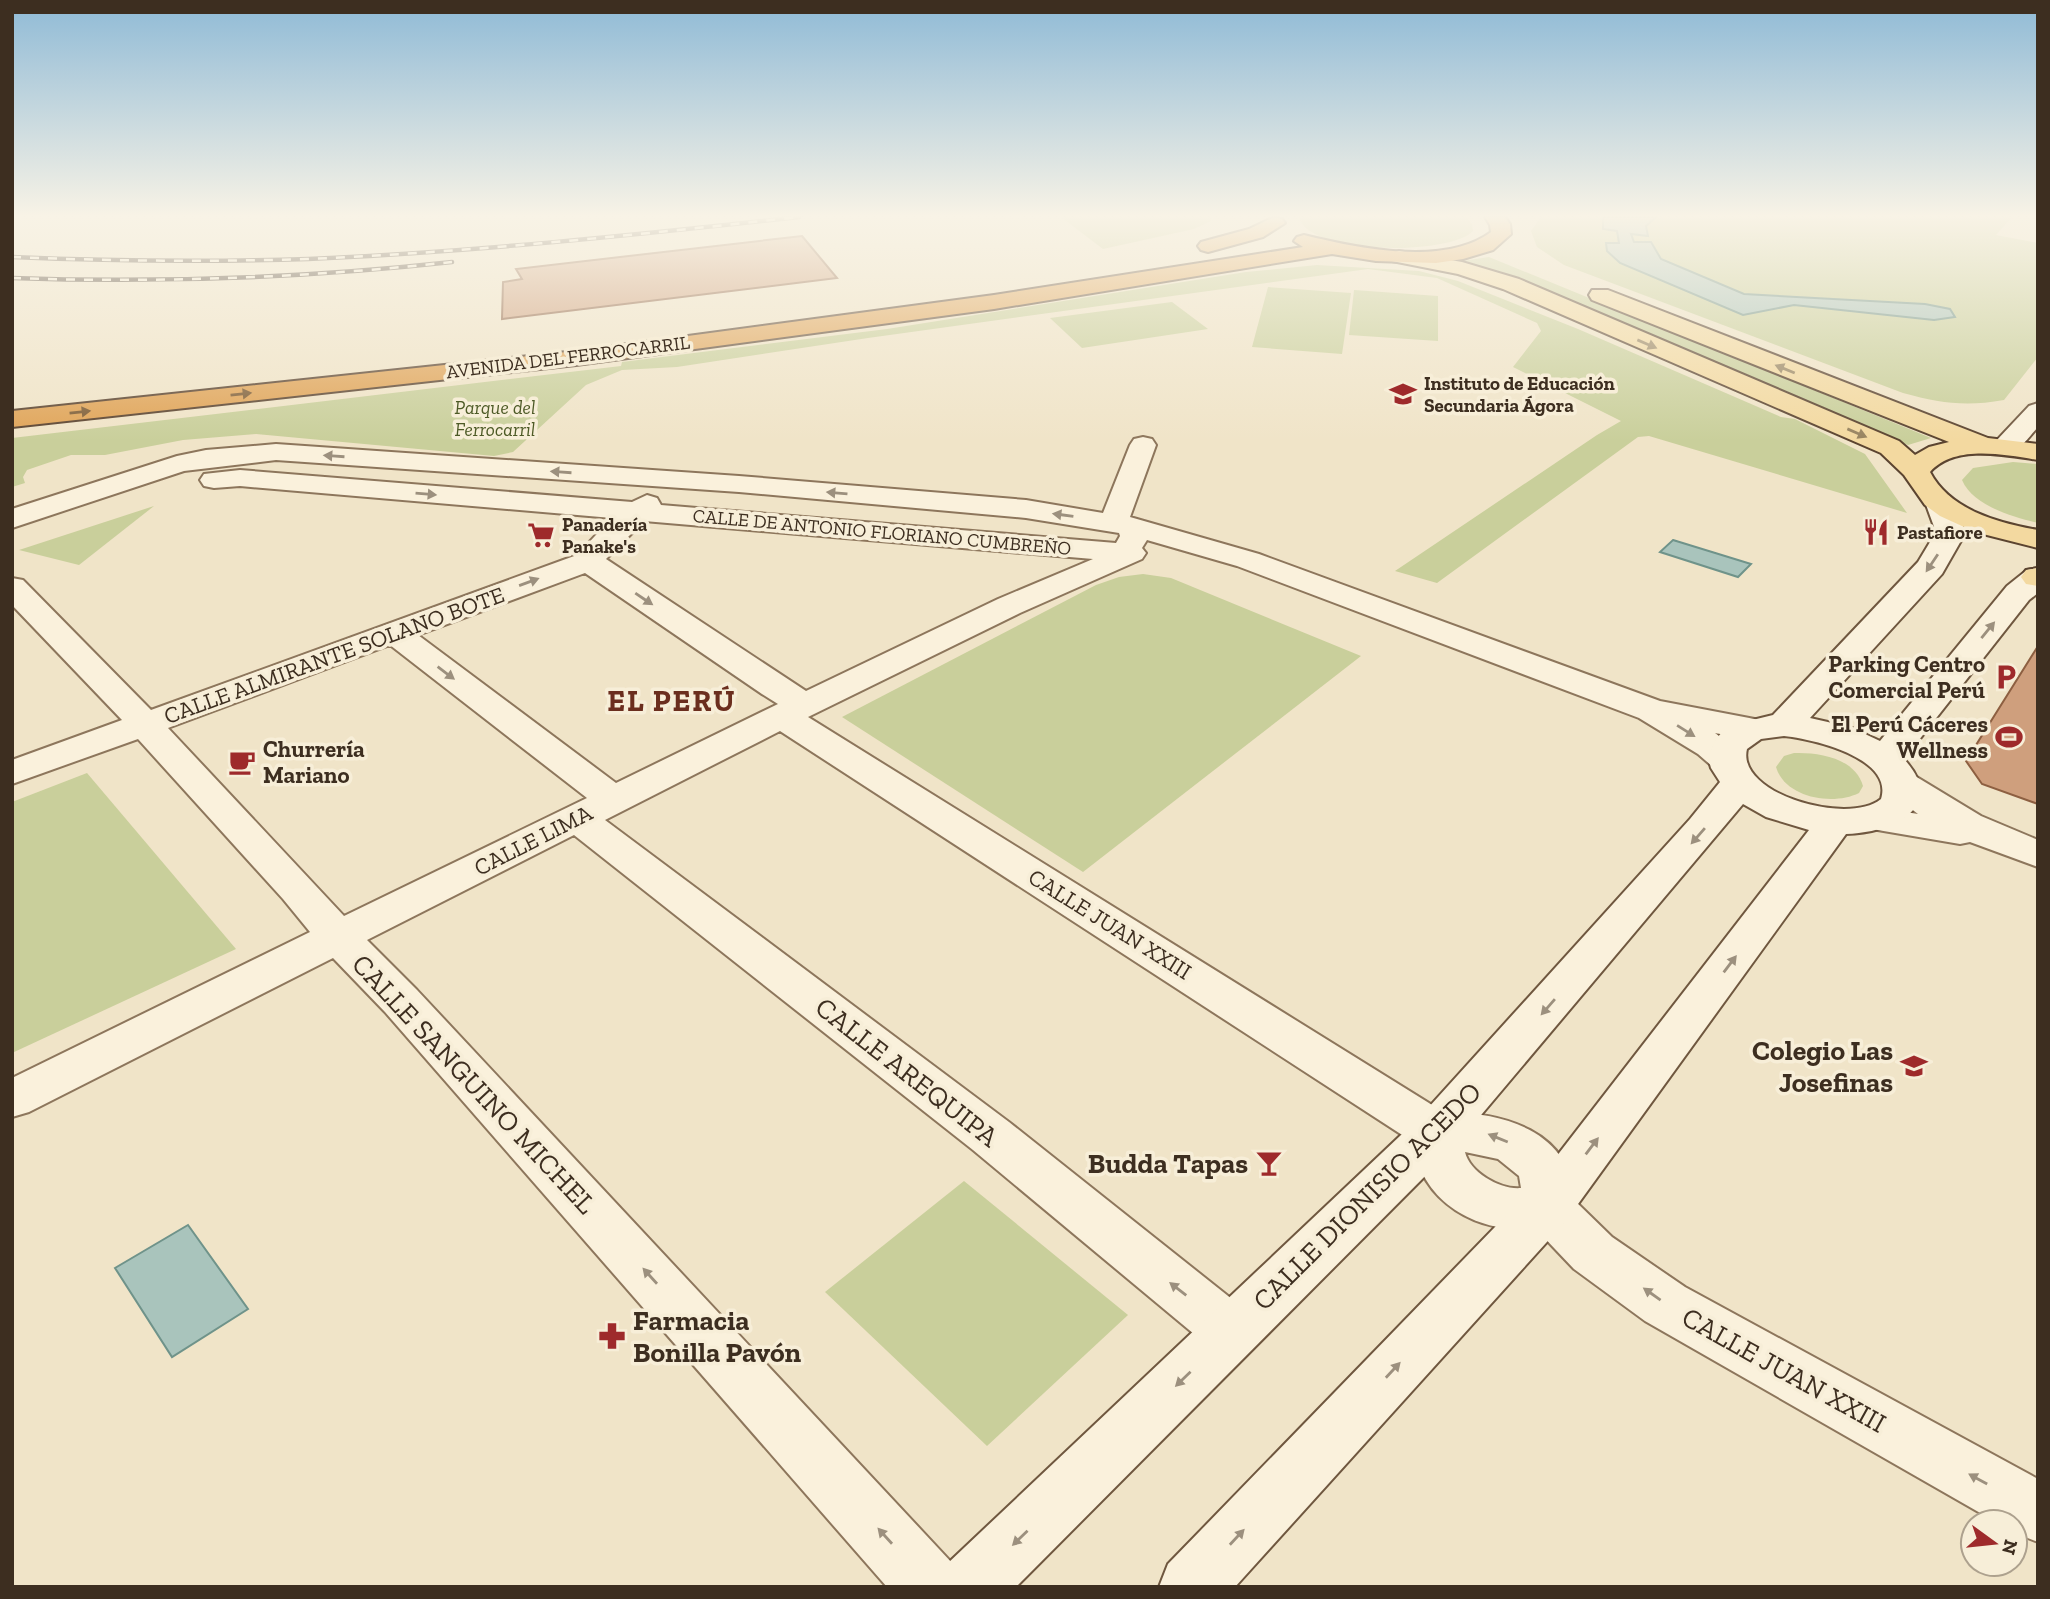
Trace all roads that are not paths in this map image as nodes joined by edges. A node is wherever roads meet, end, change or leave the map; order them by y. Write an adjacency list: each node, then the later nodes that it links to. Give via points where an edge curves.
1 (922, 292): 5 (highway, AVENIDA DEL FERROCARRIL)
2 (1060, 292): 8 (highway, AVENIDA DEL FERROCARRIL, one-way to 2, via 576,358)
3 (1529, 292): 13 (main road, one-way to 13, via 1889,447)
4 (1591, 292): 6 (main road, one-way to 4)
5 (695, 320)
6 (1867, 402): 7 (main road, via 1949,421 1997,424); 10 (main road)
7 (2033, 416): 10 (street)
8 (12, 419)
9 (1143, 445): 22 (street)
10 (1995, 447): 12 (main road); 13 (main road, via 1937,453 1922,460)
11 (276, 452): 14 (street, CALLE DE ANTONIO FLORIANO CUMBREÑO, one-way to 11); 15 (street, via 251,462); 18 (street, CALLE DE ANTONIO FLORIANO CUMBREÑO, via 177,464)
12 (2038, 452)
13 (1916, 471): 17 (main road, via 1921,486)
14 (629, 477): 16 (street, CALLE DE ANTONIO FLORIANO CUMBREÑO); 19 (street, via 614,486)
15 (240, 478): 18 (street, CALLE DE ANTONIO FLORIANO CUMBREÑO); 19 (street, CALLE DE ANTONIO FLORIANO CUMBREÑO, one-way to 19)
16 (664, 480): 20 (street); 22 (street, CALLE DE ANTONIO FLORIANO CUMBREÑO, one-way to 16, via 1026,509)
17 (1939, 502): 23 (main road, via 1994,528); 34 (street, one-way to 34, via 1951,532 1931,567)
18 (66, 503): 21 (street, CALLE DE ANTONIO FLORIANO CUMBREÑO)
19 (601, 510): 20 (street, CALLE DE ANTONIO FLORIANO CUMBREÑO)
20 (640, 513): 24 (street, CALLE DE ANTONIO FLORIANO CUMBREÑO); 26 (street, CALLE ALMIRANTE SOLANO BOTE, via 618,528)
21 (12, 519)
22 (1116, 530): 25 (street, CALLE LIMA); 28 (street, CALLE LIMA, via 1093,571); 31 (street, CALLE DE ANTONIO FLORIANO CUMBREÑO, via 1248,560)
23 (2038, 539)
24 (1008, 541): 25 (street, CALLE DE ANTONIO FLORIANO CUMBREÑO); 28 (street, via 1040,559)
25 (1087, 548): 28 (street, CALLE LIMA)
26 (587, 561): 30 (street, CALLE ALMIRANTE SOLANO BOTE, one-way to 26); 32 (street, CALLE JUAN XXIII, one-way to 32, via 774,687)
27 (2038, 577): 36 (street, one-way to 27, via 2018,593)
28 (1055, 585): 32 (street, CALLE LIMA)
29 (12, 587): 33 (street, CALLE SANGUINO MICHEL)
30 (392, 631): 33 (street, CALLE ALMIRANTE SOLANO BOTE); 38 (street, CALLE AREQUIPA, one-way to 38)
31 (1652, 709): 34 (street); 35 (street, one-way to 35, via 1711,746)
32 (793, 711): 38 (street, CALLE LIMA); 44 (street, CALLE JUAN XXIII)
33 (144, 726): 37 (street, CALLE ALMIRANTE SOLANO BOTE); 42 (street, CALLE SANGUINO MICHEL)
34 (1768, 727): 35 (street, CALLE DIONISIO ACEDO, via 1737,736 1727,746); 36 (street, via 1839,735 1864,747)
35 (1733, 771): 39 (street, via 1757,796 1780,808 1807,817); 44 (street, CALLE DIONISIO ACEDO, one-way to 44, via 1704,828)
36 (1893, 772): 39 (street, via 1902,799 1893,811); 40 (street, via 1928,805)
37 (12, 773)
38 (596, 809): 42 (street, CALLE LIMA); 46 (street, CALLE AREQUIPA, one-way to 38)
39 (1854, 820): 40 (street); 45 (street, one-way to 39, via 1801,870)
40 (1986, 836): 41 (street)
41 (2038, 854)
42 (337, 936): 43 (street, CALLE LIMA); 48 (street, CALLE SANGUINO MICHEL, one-way to 42, via 401,1001)
43 (12, 1099)
44 (1437, 1132): 45 (street, via 1441,1160 1454,1181 1486,1203 1512,1210); 46 (street, CALLE DIONISIO ACEDO)
45 (1547, 1207): 47 (street, CALLE JUAN XXIII, one-way to 45, via 1665,1304 1593,1253); 50 (street, one-way to 45)
46 (1231, 1332): 49 (street, CALLE DIONISIO ACEDO, one-way to 49)
47 (2038, 1512)
48 (930, 1587)
49 (970, 1587)
50 (1191, 1587)

